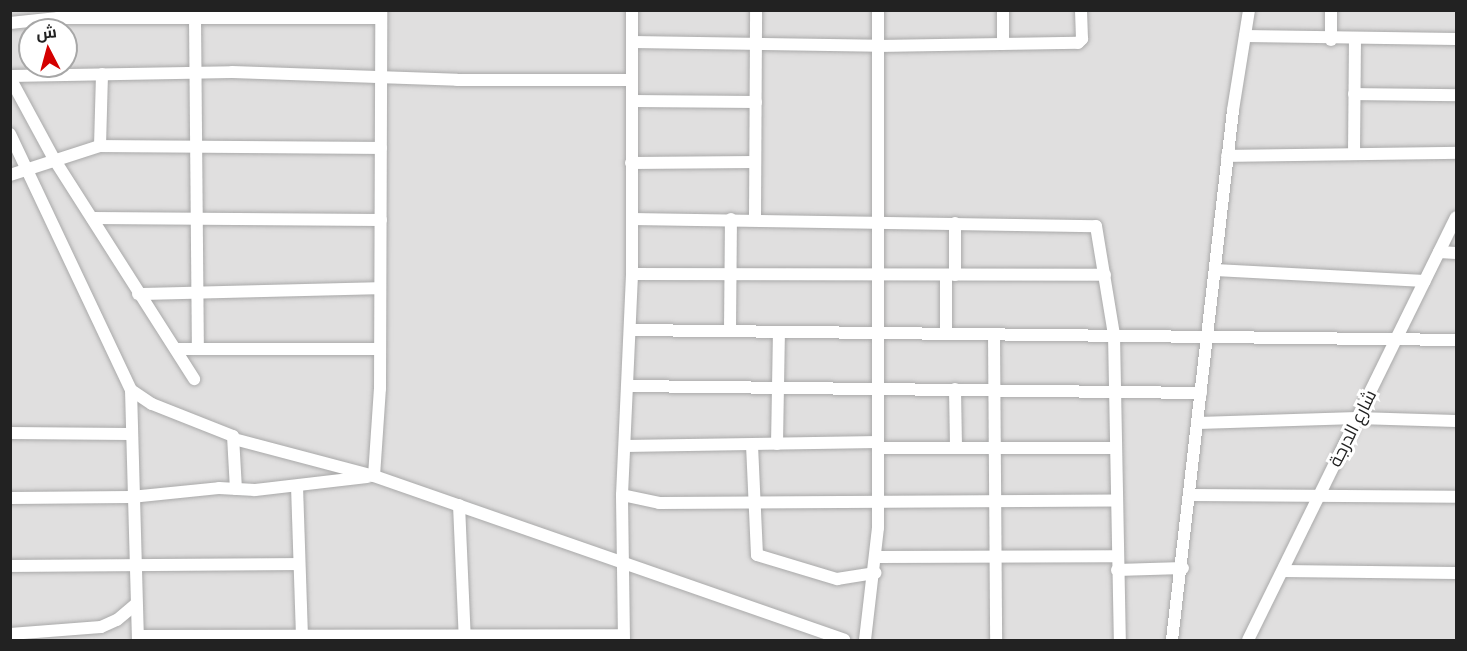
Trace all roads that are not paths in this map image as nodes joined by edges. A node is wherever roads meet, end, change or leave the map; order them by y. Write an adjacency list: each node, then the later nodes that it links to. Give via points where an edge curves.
1 (632, 10): 17 (street)
2 (756, 10): 18 (street)
3 (878, 10): 20 (street)
4 (1004, 10): 19 (street)
5 (1081, 10): 19 (street, via 1081,42)
6 (1249, 10): 13 (street)
7 (1331, 10): 15 (street)
8 (58, 14): 11 (street); 12 (street)
9 (220, 14): 10 (street); 11 (street)
10 (381, 14): 24 (street)
11 (195, 17): 21 (street)
12 (10, 23)
13 (1245, 36): 15 (street); 37 (street)
14 (1456, 39): 16 (street)
15 (1331, 40): 16 (street)
16 (1355, 40): 27 (street)
17 (633, 42): 18 (street); 25 (street)
18 (756, 44): 20 (street); 30 (street)
19 (1003, 44): 20 (street)
20 (878, 46): 50 (street)
21 (193, 73): 22 (street); 24 (street); 33 (street)
22 (102, 74): 23 (street); 32 (street)
23 (10, 77): 26 (street)
24 (381, 78): 25 (street); 34 (street)
25 (632, 80): 29 (street)
26 (13, 92): 38 (street)
27 (1354, 94): 28 (street); 35 (street)
28 (1456, 94)
29 (632, 101): 30 (street); 40 (street)
30 (756, 102): 39 (street)
31 (10, 134): 41 (street)
32 (100, 146): 33 (street); 38 (street)
33 (194, 146): 34 (street); 43 (street)
34 (381, 148): 49 (street)
35 (1354, 153): 36 (street); 37 (street)
36 (1456, 153)
37 (1227, 156): 54 (street)
38 (54, 159): 41 (street); 45 (street)
39 (755, 162): 40 (street); 48 (street)
40 (631, 163): 46 (street)
41 (29, 172): 42 (street); 83 (street)
42 (10, 175)
43 (196, 217): 45 (street); 49 (street); 62 (street)
44 (1456, 217): 52 (street, شارع الدرجة)
45 (92, 218): 63 (street)
46 (632, 219): 47 (street); 55 (street)
47 (731, 219): 48 (street); 56 (street)
48 (755, 219): 50 (street)
49 (381, 220): 61 (street)
50 (876, 221): 51 (street); 59 (street)
51 (955, 224): 57 (street); 58 (street, via 1096,226)
52 (1439, 252): 53 (street); 60 (street, شارع الدرجة)
53 (1456, 253)
54 (1215, 270): 60 (street); 71 (street)
55 (632, 274): 56 (street); 64 (street)
56 (730, 274): 59 (street); 65 (street)
57 (950, 275): 58 (street); 59 (street); 68 (street)
58 (1105, 275): 70 (street)
59 (875, 276): 67 (street)
60 (1425, 281): 72 (street, شارع الدرجة)
61 (380, 288): 62 (street); 76 (street)
62 (197, 291): 63 (street); 75 (street)
63 (138, 294): 74 (street)
64 (631, 330): 65 (street); 78 (street)
65 (730, 331): 66 (street)
66 (779, 332): 67 (street); 80 (street)
67 (876, 332): 68 (street); 79 (street)
68 (946, 333): 69 (street)
69 (994, 334): 70 (street); 82 (street)
70 (1114, 335): 71 (street); 84 (street)
71 (1208, 336): 72 (street); 85 (street)
72 (1397, 338): 73 (street); 86 (street, شارع الدرجة)
73 (1456, 340)
74 (176, 349): 75 (street); 77 (street)
75 (198, 349): 76 (street)
76 (380, 349): 99 (street)
77 (194, 379)
78 (628, 386): 80 (street); 95 (street)
79 (877, 387): 80 (street); 81 (street); 94 (street)
80 (778, 388): 92 (street)
81 (956, 389): 82 (street); 96 (street)
82 (993, 389): 84 (street); 97 (street)
83 (131, 390): 90 (street); 91 (street, via 152,404 231,434)
84 (1115, 391): 85 (street); 98 (street)
85 (1201, 393): 88 (street)
86 (1357, 418): 87 (street); 88 (street); 102 (street, شارع الدرجة)
87 (1456, 421)
88 (1198, 423): 104 (street)
89 (10, 434): 90 (street)
90 (130, 434): 105 (street)
91 (234, 439): 99 (street); 101 (street)
92 (777, 444): 93 (street); 94 (street)
93 (752, 445): 95 (street); 109 (street)
94 (878, 445): 96 (street); 108 (street)
95 (625, 446): 103 (street)
96 (956, 447): 97 (street)
97 (994, 448): 98 (street); 111 (street)
98 (1116, 448): 110 (street)
99 (374, 476): 100 (street); 112 (street)
100 (297, 486): 101 (street); 117 (street)
101 (236, 489): 105 (street)
102 (1319, 493): 104 (street); 106 (street); 122 (street, شارع الدرجة)
103 (622, 495): 109 (street, via 659,503); 116 (street)
104 (1191, 495): 120 (street)
105 (131, 497): 107 (street); 118 (street)
106 (1456, 497)
107 (10, 498)
108 (879, 500): 109 (street); 111 (street); 114 (street)
109 (754, 501): 123 (street, via 756,552 761,557 837,579)
110 (1117, 501): 111 (street); 113 (street)
111 (995, 502): 115 (street)
112 (459, 506): 116 (street); 130 (street)
113 (1117, 556): 115 (street); 121 (street)
114 (877, 557): 115 (street); 123 (street)
115 (995, 559): 134 (street)
116 (622, 563): 127 (street); 131 (street)
117 (298, 564): 118 (street); 129 (street)
118 (134, 565): 119 (street); 125 (street)
119 (10, 566)
120 (1183, 568): 121 (street); 136 (street)
121 (1117, 570): 135 (street)
122 (1282, 570): 124 (street); 137 (street, شارع الدرجة)
123 (876, 573): 133 (street)
124 (1456, 573)
125 (136, 604): 126 (street, via 101,627); 128 (street)
126 (10, 634)
127 (816, 636): 132 (street)
128 (138, 638): 129 (street)
129 (302, 638): 130 (street)
130 (465, 638): 131 (street)
131 (624, 638)
132 (844, 640)
133 (865, 640)
134 (996, 640)
135 (1120, 640)
136 (1172, 640)
137 (1248, 640)

